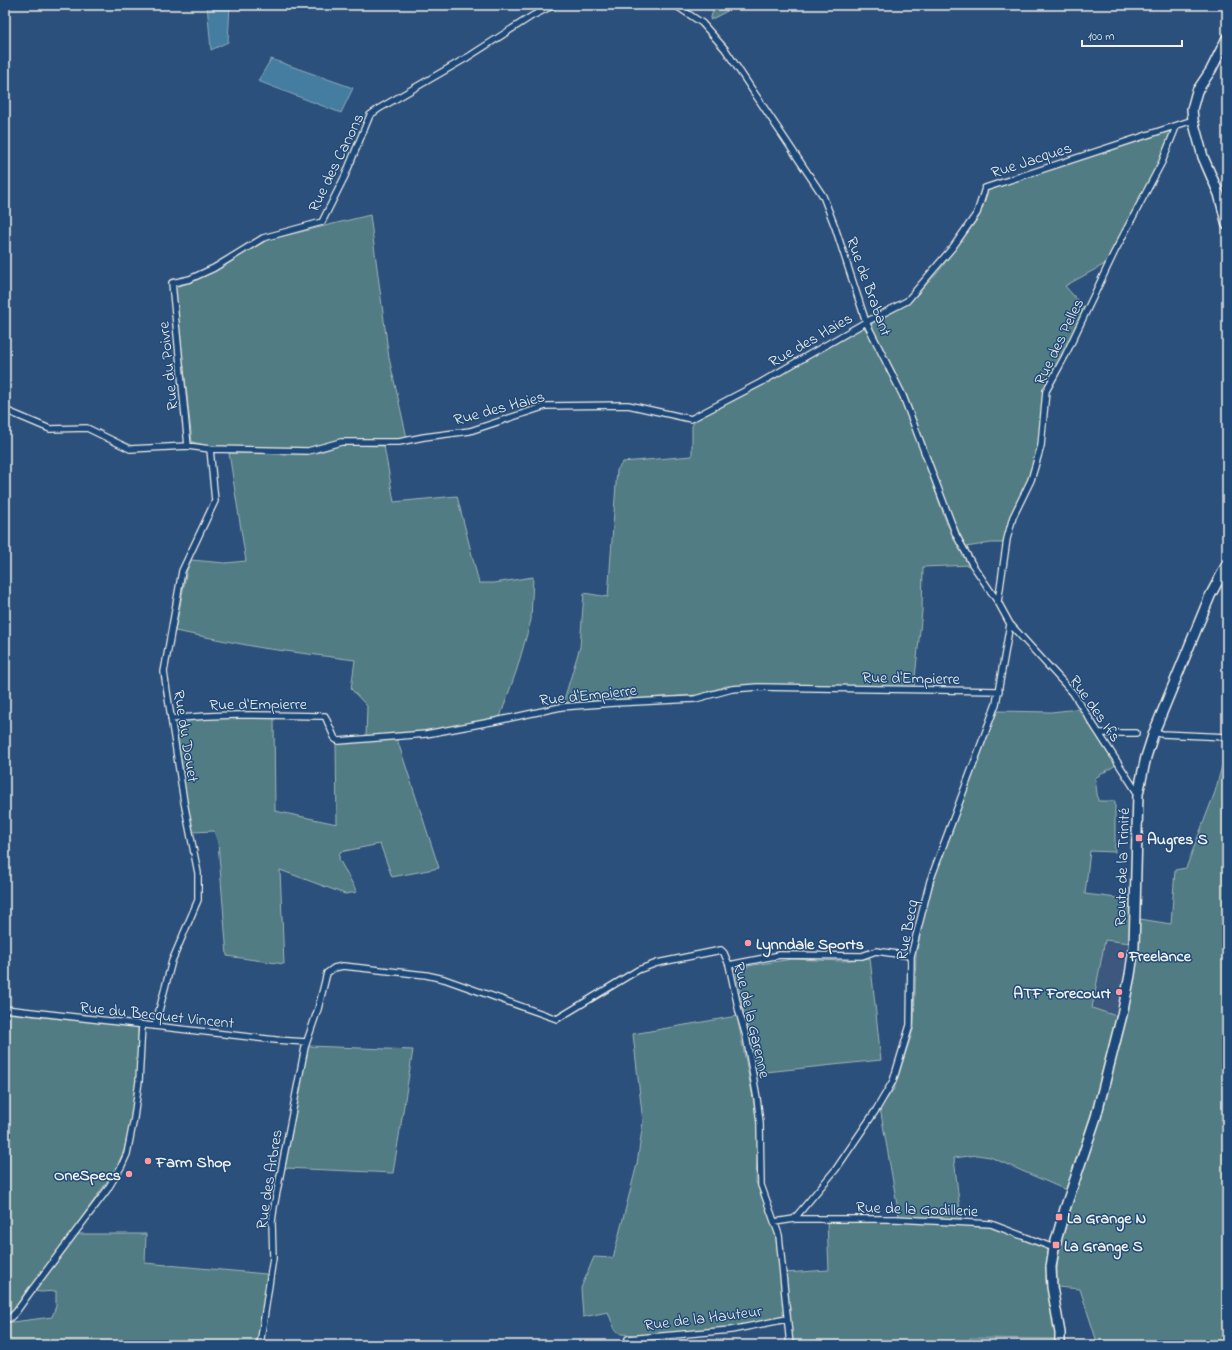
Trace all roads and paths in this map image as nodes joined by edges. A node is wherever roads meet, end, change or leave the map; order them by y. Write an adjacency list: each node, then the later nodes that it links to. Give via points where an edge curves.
1 (554, 5): 7 (street, Rue des Canons, via 370,115 345,176 322,222 263,238 214,268)
2 (675, 5): 8 (street, Rue de Brabant, via 702,23 725,49 823,196)
3 (1227, 38): 4 (main road, via 1197,91 1192,109)
4 (1193, 120): 5 (street, Rue Jacques); 6 (main road)
5 (1176, 126): 8 (street, Rue Jacques, via 985,188 977,213 953,247 907,301); 13 (street, Rue des Pelles, via 1162,162 1114,253 1066,356 1046,391 1041,446 1031,480 1013,516)
6 (1227, 225)
7 (172, 284): 10 (street, Rue du Poivre)
8 (866, 322): 11 (street, Rue des Haies, via 691,419 628,405 546,406 470,431 399,442 341,442 308,451); 13 (street, Rue de Brabant, via 903,396 956,536)
9 (5, 410): 10 (street, Rue des Haies, via 50,429 87,428 130,449)
10 (188, 446): 11 (street, Rue des Haies)
11 (210, 449): 16 (street, Rue du Douet, via 215,501 182,571 164,672)
12 (1227, 564): 17 (main road, Route de la Trinité, via 1210,596)
13 (998, 602): 14 (street, Rue de Brabant)
14 (1010, 624): 15 (street, Rue Becq); 18 (street, Rue des Ifs, via 1073,693)
15 (999, 691): 16 (street, Rue d'Empierre, via 758,687 732,689 695,699 561,707 426,734 339,740 335,738 325,716 253,714); 22 (street, Rue Becq, via 930,881)
16 (171, 719): 26 (street, Rue du Douet, via 198,873 198,900 172,961)
17 (1154, 732): 20 (street); 21 (main road, Route de la Trinité)
18 (1099, 733): 19 (street); 21 (street, Rue des Ifs)
19 (1136, 733)
20 (1227, 737)
21 (1138, 794): 30 (main road, Route de la Trinité, via 1134,948 1130,975 1096,1117 1064,1209)
22 (911, 956): 23 (street, via 876,951 862,956 786,955); 28 (street, Rue Becq, via 910,1025 893,1081 836,1169)
23 (729, 965): 27 (street, Rue de la Garenne, via 721,950 656,963 638,970 557,1019 444,979 343,966 327,973); 29 (street, Rue de la Garenne, via 746,1036 757,1098 761,1185)
24 (5, 1009): 25 (street, Rue du Becquet Vincent)
25 (142, 1025): 26 (street, Rue du Becquet Vincent); 31 (street, via 140,1081 127,1154 121,1167 107,1190 16,1312 10,1318)
26 (155, 1026): 27 (street, Rue du Becquet Vincent)
27 (306, 1042): 33 (street, Rue des Arbres, via 272,1222 273,1258)
28 (794, 1219): 29 (street, Rue de la Godillerie); 30 (street, Rue de la Godillerie, via 896,1219 991,1224)
29 (775, 1222): 32 (street, Rue de la Garenne, via 779,1235)
30 (1054, 1248): 36 (main road, Route de la Trinité, via 1051,1267 1052,1287)
31 (5, 1318)
32 (787, 1319): 34 (street, Rue de la Hauteur, via 731,1330 628,1339); 35 (street, Rue de la Garenne)
33 (260, 1345)
34 (629, 1345)
35 (790, 1345)
36 (1060, 1345)

